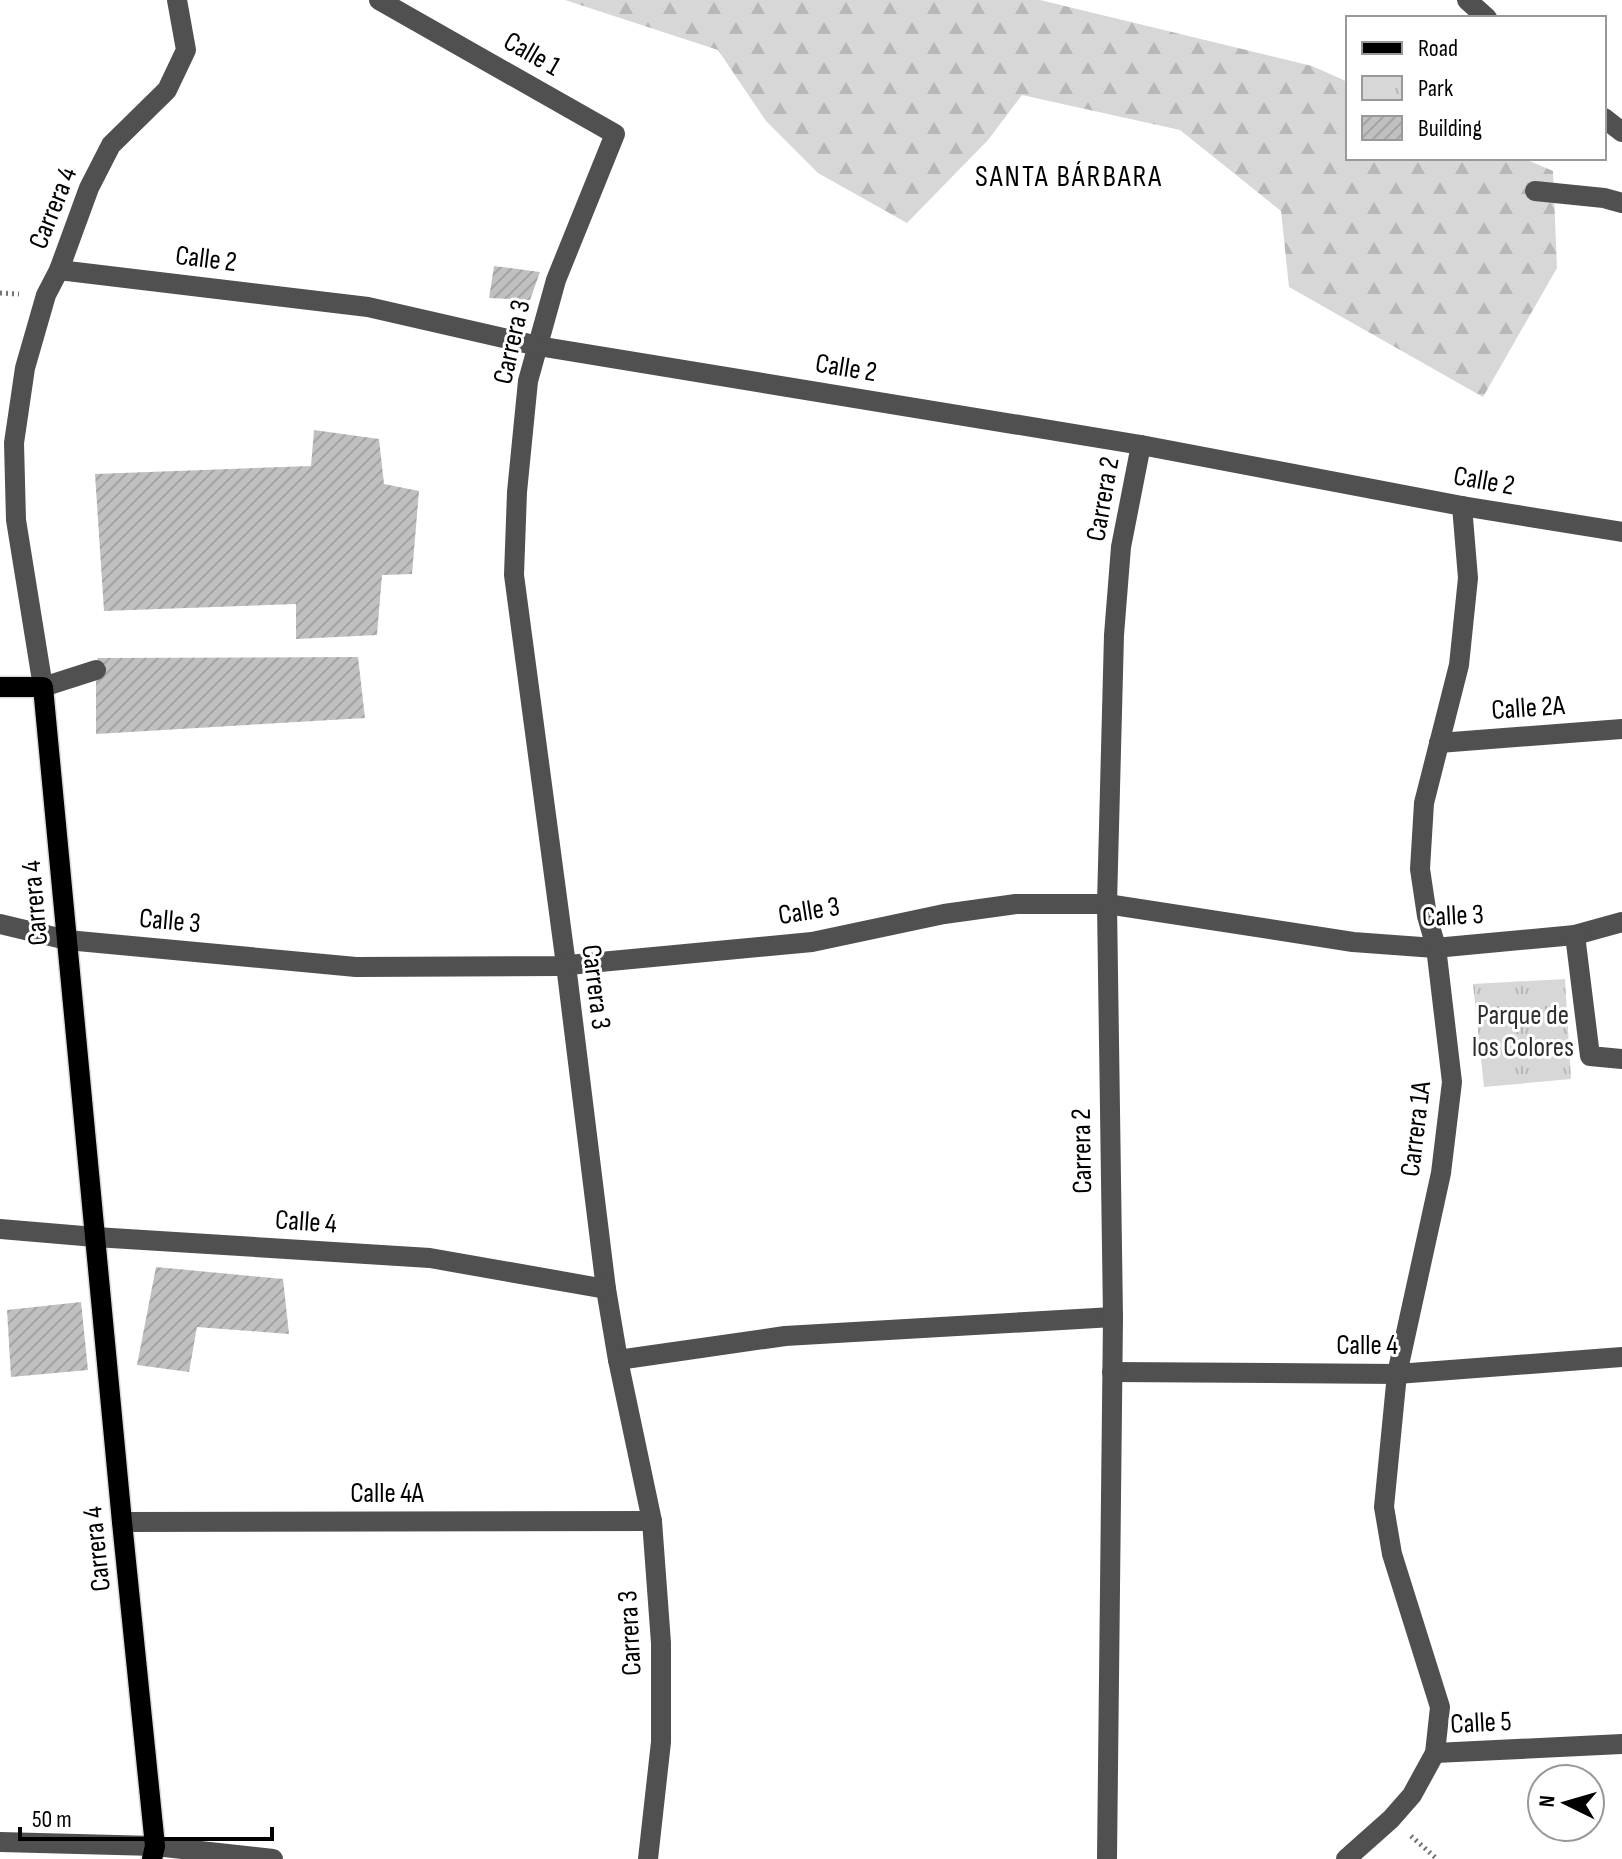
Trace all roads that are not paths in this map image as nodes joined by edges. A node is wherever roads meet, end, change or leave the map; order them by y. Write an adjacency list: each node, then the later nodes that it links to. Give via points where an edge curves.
1 (177, 0): 10 (street, Carrera 4, via 186,50 167,90 111,145)
2 (379, 0): 7 (street, Calle 1)
3 (1467, 0): 4 (street)
4 (1485, 16)
5 (1606, 120): 6 (street)
6 (1622, 132)
7 (615, 134): 11 (street, Carrera 3, via 556,280)
8 (1535, 191): 9 (street)
9 (1622, 203)
10 (59, 270): 11 (street, Calle 2, via 368,307); 17 (street, Carrera 4, via 46,295 25,368 14,443 16,520)
11 (538, 346): 12 (street, Calle 2); 26 (street, Carrera 3, via 528,381 518,476 514,575)
12 (1141, 445): 13 (street, Calle 2); 20 (street, Carrera 2, via 1121,547 1114,635)
13 (1462, 506): 14 (street, Calle 2); 19 (street, Carrera 1A, via 1468,578 1459,665)
14 (1622, 532)
15 (96, 670): 17 (street)
16 (0, 687): 17 (main road)
17 (43, 687): 24 (main road, Carrera 4)
18 (1622, 729): 19 (street, Calle 2A)
19 (1439, 743): 25 (street, Carrera 1A, via 1424,803 1420,869)
20 (1107, 904): 25 (street, Calle 3, via 1353,942); 26 (street, Calle 3, via 1016,904 812,942); 31 (street, Carrera 2)
21 (1622, 922): 23 (street, Calle 3)
22 (0, 924): 24 (street, Calle 3)
23 (1575, 935): 25 (street, Calle 3); 27 (street, via 1590,1056)
24 (67, 940): 26 (street, Calle 3, via 356,967); 29 (main road, Carrera 4)
25 (1436, 947): 35 (street, Carrera 1A, via 1452,1082 1441,1173)
26 (566, 965): 30 (street, Carrera 3)
27 (1622, 1059)
28 (0, 1229): 29 (street, Calle 4)
29 (95, 1237): 30 (street, Calle 4, via 430,1258); 37 (main road, Carrera 4)
30 (606, 1289): 33 (street, Carrera 3)
31 (1113, 1317): 33 (street, via 785,1336); 34 (street, Carrera 2)
32 (1622, 1357): 35 (street, Calle 4)
33 (618, 1360): 36 (street, Carrera 3)
34 (1112, 1372): 35 (street, Calle 4); 45 (street, Carrera 2)
35 (1397, 1374): 39 (street, Carrera 1A, via 1384,1507 1392,1554 1440,1707)
36 (652, 1521): 37 (street, Calle 4A); 44 (street, Carrera 3, via 661,1643 661,1742)
37 (122, 1522): 41 (main road, Carrera 4)
38 (1622, 1744): 39 (street, Calle 5)
39 (1435, 1753): 46 (street, Calle 5, via 1412,1795)
40 (0, 1842): 41 (street)
41 (154, 1853): 42 (street)
42 (191, 1854): 43 (street)
43 (273, 1859)
44 (648, 1859)
45 (1107, 1859)
46 (1346, 1859)

